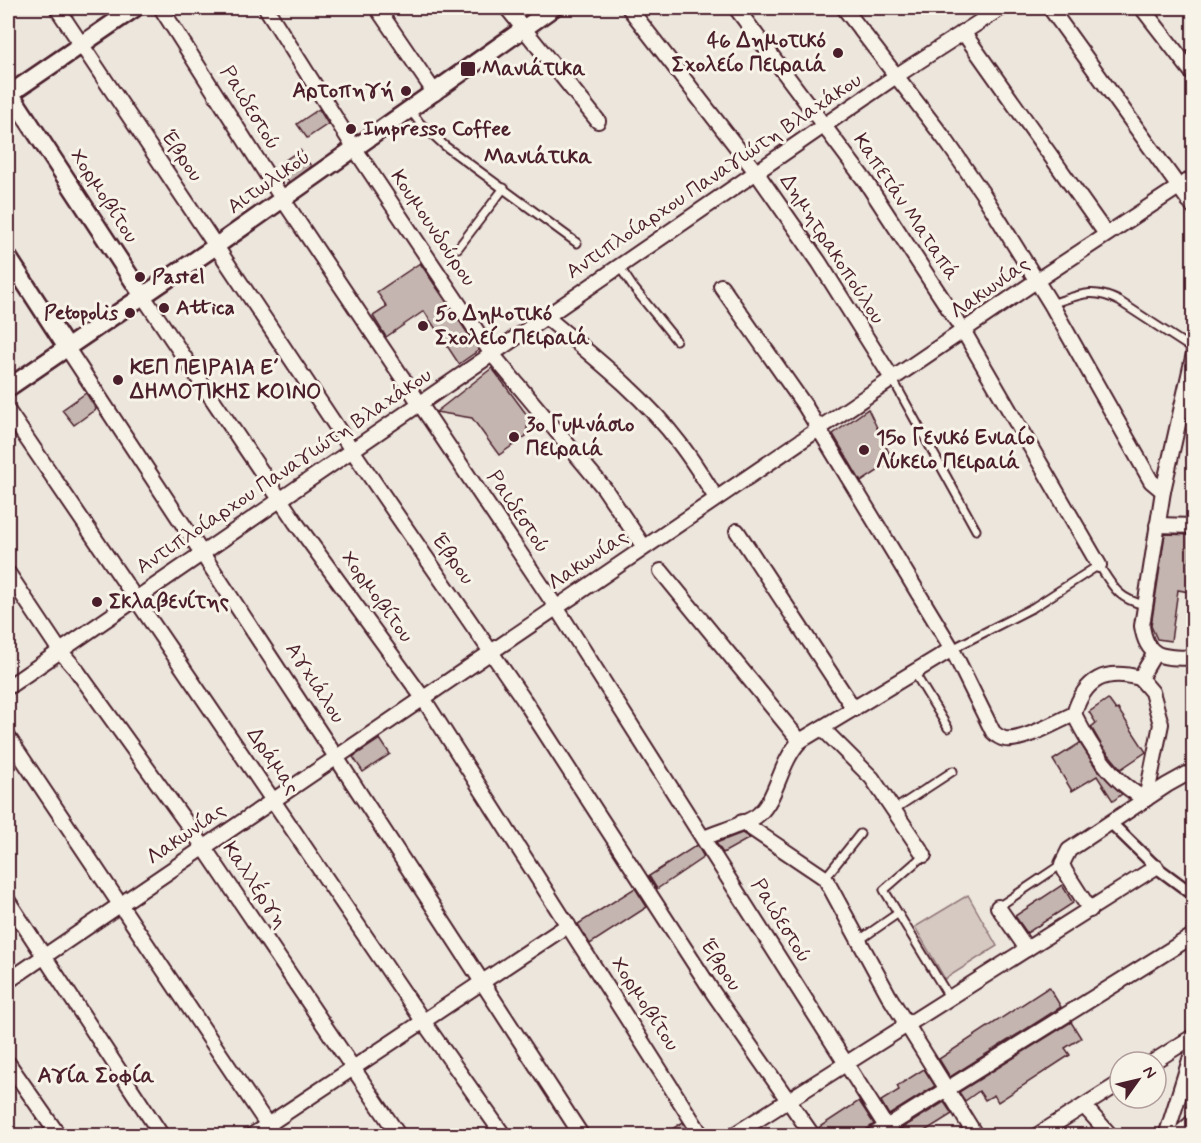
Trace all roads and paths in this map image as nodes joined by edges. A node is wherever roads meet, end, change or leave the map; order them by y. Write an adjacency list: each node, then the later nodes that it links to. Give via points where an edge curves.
1 (57, 8): 16 (street, Έβρου)
2 (135, 8): 16 (street)
3 (161, 8): 29 (street, Ραιδεστού)
4 (266, 8): 24 (street, Κουμουνδούρου)
5 (377, 8): 20 (street)
6 (507, 8): 14 (street)
7 (553, 8): 14 (street, Αιτωλικού)
8 (629, 8): 25 (street, Δημητρακοπούλου)
9 (736, 8): 23 (street, Καπετάν Ματαπά)
10 (844, 8): 18 (street)
11 (1050, 8): 27 (street)
12 (1142, 8): 17 (street)
13 (991, 10): 15 (street, Αντιπλοίαρχου Παναγιώτη Βλαχάκου)
14 (523, 29): 20 (street, Αιτωλικού); 22 (street)
15 (963, 32): 18 (street, Αντιπλοίαρχου Παναγιώτη Βλαχάκου); 31 (street)
16 (82, 44): 19 (street); 33 (street, Έβρου)
17 (1194, 75)
18 (896, 76): 23 (street, Αντιπλοίαρχου Παναγιώτη Βλαχάκου); 37 (street, via 966,167)
19 (8, 93): 39 (street, Χορμοβίτου)
20 (435, 93): 21 (street, Αιτωλικού)
21 (410, 110): 24 (street, Αιτωλικού); 28 (lane, via 431,134)
22 (598, 121)
23 (824, 126): 25 (street, Αντιπλοίαρχου Παναγιώτη Βλαχάκου); 42 (street, Καπετάν Ματαπά, via 866,182)
24 (355, 149): 29 (street, Αιτωλικού); 46 (street, Κουμουνδούρου)
25 (756, 172): 36 (street, Αντιπλοίαρχου Παναγιώτη Βλαχάκου); 47 (street, Δημητρακοπούλου, via 819,262)
26 (1194, 177): 27 (street, Λακωνίας)
27 (1179, 187): 30 (street); 31 (street, Λακωνίας)
28 (504, 188): 32 (lane); 34 (lane)
29 (284, 198): 33 (street, Αιτωλικού); 49 (street, Ραιδεστού)
30 (1194, 208)
31 (1106, 234): 37 (street, Λακωνίας)
32 (577, 243)
33 (216, 246): 39 (street, Αιτωλικού); 52 (street, Έβρου)
34 (458, 248)
35 (8, 257): 44 (street, Αγχιάλου)
36 (619, 266): 41 (street, Αντιπλοίαρχου Παναγιώτη Βλαχάκου); 43 (lane)
37 (1036, 281): 40 (street); 42 (street, Λακωνίας)
38 (721, 286): 51 (street)
39 (143, 296): 44 (street, Αιτωλικού); 55 (street, Χορμοβίτου)
40 (1051, 304): 45 (lane, via 1086,292 1108,295); 53 (street, via 1151,481)
41 (546, 317): 46 (street, Αντιπλοίαρχου Παναγιώτη Βλαχάκου); 54 (street, via 647,406 680,444)
42 (964, 332): 47 (street, Λακωνίας); 62 (street, Καπετάν Ματαπά)
43 (676, 340)
44 (67, 348): 48 (street, Αιτωλικού); 61 (street, Αγχιάλου)
45 (1194, 352): 53 (street)
46 (492, 354): 49 (street, Αντιπλοίαρχου Παναγιώτη Βλαχάκου); 60 (street, Κουμουνδούρου, via 604,488)
47 (893, 380): 51 (street, Λακωνίας); 59 (lane, Δημητρακοπούλου)
48 (8, 388)
49 (420, 403): 52 (street, Αντιπλοίαρχου Παναγιώτη Βλαχάκου); 67 (street, Ραιδεστού)
50 (8, 411): 65 (street, Δράμας)
51 (819, 430): 54 (street, Λακωνίας); 68 (street)
52 (352, 450): 55 (street, Αντιπλοίαρχου Παναγιώτη Βλαχάκου); 70 (street, Έβρου)
53 (1163, 491): 56 (street)
54 (716, 498): 60 (street, Λακωνίας)
55 (280, 499): 61 (street, Αντιπλοίαρχου Παναγιώτη Βλαχάκου); 76 (street, Χορμοβίτου)
56 (1157, 525): 57 (street); 66 (street)
57 (1194, 526)
58 (737, 531): 77 (street)
59 (976, 531)
60 (644, 547): 67 (street, Λακωνίας)
61 (202, 552): 65 (street, Αντιπλοίαρχου Παναγιώτη Βλαχάκου); 83 (street, Αγχιάλου)
62 (1099, 564): 66 (lane, via 1118,594); 68 (lane, via 1034,607)
63 (661, 571): 82 (street)
64 (8, 573): 69 (street, Καλλέργη)
65 (136, 597): 69 (street, Αντιπλοίαρχου Παναγιώτη Βλαχάκου); 86 (street, Δράμας)
66 (1145, 605): 71 (street, via 1144,638)
67 (556, 607): 70 (street, Λακωνίας); 92 (street, Ραιδεστού)
68 (952, 649): 73 (street); 78 (street, via 993,732 1002,739 1025,735)
69 (60, 651): 75 (street, Αντιπλοίαρχου Παναγιώτη Βλαχάκου); 93 (street, Καλλέργη)
70 (491, 651): 76 (street, Λακωνίας); 123 (street, Έβρου, via 714,994)
71 (1155, 653): 72 (street); 74 (street)
72 (1194, 658)
73 (914, 672): 77 (street); 80 (lane)
74 (1140, 678): 78 (street, via 1110,675 1096,681 1086,687); 87 (street, via 1152,692 1161,724)
75 (8, 687)
76 (423, 698): 83 (street, Λακωνίας); 104 (street, Χορμοβίτου)
77 (854, 709): 79 (street)
78 (1074, 714): 87 (street, via 1120,782)
79 (822, 728): 82 (street); 88 (street, via 872,778)
80 (948, 728)
81 (8, 737): 100 (street)
82 (800, 741): 89 (street, via 789,755 766,806)
83 (336, 757): 86 (street, Λακωνίας); 110 (street, Αγχιάλου)
84 (1194, 770): 87 (street)
85 (953, 771): 88 (lane)
86 (273, 799): 93 (street, Λακωνίας); 112 (street, Δράμας)
87 (1146, 799): 90 (street)
88 (895, 809): 94 (street)
89 (742, 822): 92 (street); 97 (street)
90 (1111, 823): 95 (street, via 1069,850); 96 (street)
91 (860, 834): 97 (lane)
92 (704, 838): 118 (street, Ραιδεστού)
93 (203, 846): 100 (street, Λακωνίας); 119 (street, Καλλέργη)
94 (924, 855): 103 (lane, via 884,891)
95 (1062, 864): 101 (lane); 102 (street)
96 (1156, 867): 98 (street); 102 (street)
97 (825, 878): 106 (street)
98 (1194, 895)
99 (8, 901): 108 (street)
100 (120, 904): 108 (street, Λακωνίας); 126 (street)
101 (998, 907): 107 (street)
102 (1090, 910): 107 (street)
103 (897, 914): 106 (lane); 111 (lane)
104 (568, 925): 110 (street); 134 (street, Χορμοβίτου)
105 (1194, 935): 121 (street)
106 (858, 941): 113 (street)
107 (1027, 949): 111 (street)
108 (44, 956): 109 (street, Λακωνίας); 129 (street)
109 (8, 981)
110 (482, 982): 112 (street); 133 (street, Αγχιάλου)
111 (949, 997): 113 (street)
112 (423, 1021): 119 (street); 132 (street, Δράμας)
113 (907, 1024): 118 (street); 121 (street)
114 (1194, 1036): 116 (street)
115 (1194, 1047): 120 (street)
116 (1168, 1052)
117 (8, 1063): 128 (street)
118 (846, 1063): 123 (street); 127 (street, Ραιδεστού)
119 (352, 1068): 126 (street); 131 (street, Καλλέργη)
120 (1189, 1078): 141 (street)
121 (947, 1089): 127 (street); 138 (street)
122 (1108, 1091): 124 (street)
123 (789, 1099): 135 (street); 136 (street, Έβρου)
124 (1084, 1106): 139 (street); 140 (street)
125 (1194, 1121): 142 (street)
126 (271, 1130): 130 (street)
127 (889, 1131): 137 (street)
128 (59, 1136)
129 (162, 1136)
130 (251, 1136)
131 (399, 1136)
132 (504, 1136)
133 (582, 1136)
134 (702, 1136)
135 (732, 1136)
136 (813, 1136)
137 (872, 1136)
138 (976, 1136)
139 (1036, 1136)
140 (1111, 1136)
141 (1166, 1136)
142 (1177, 1136)

